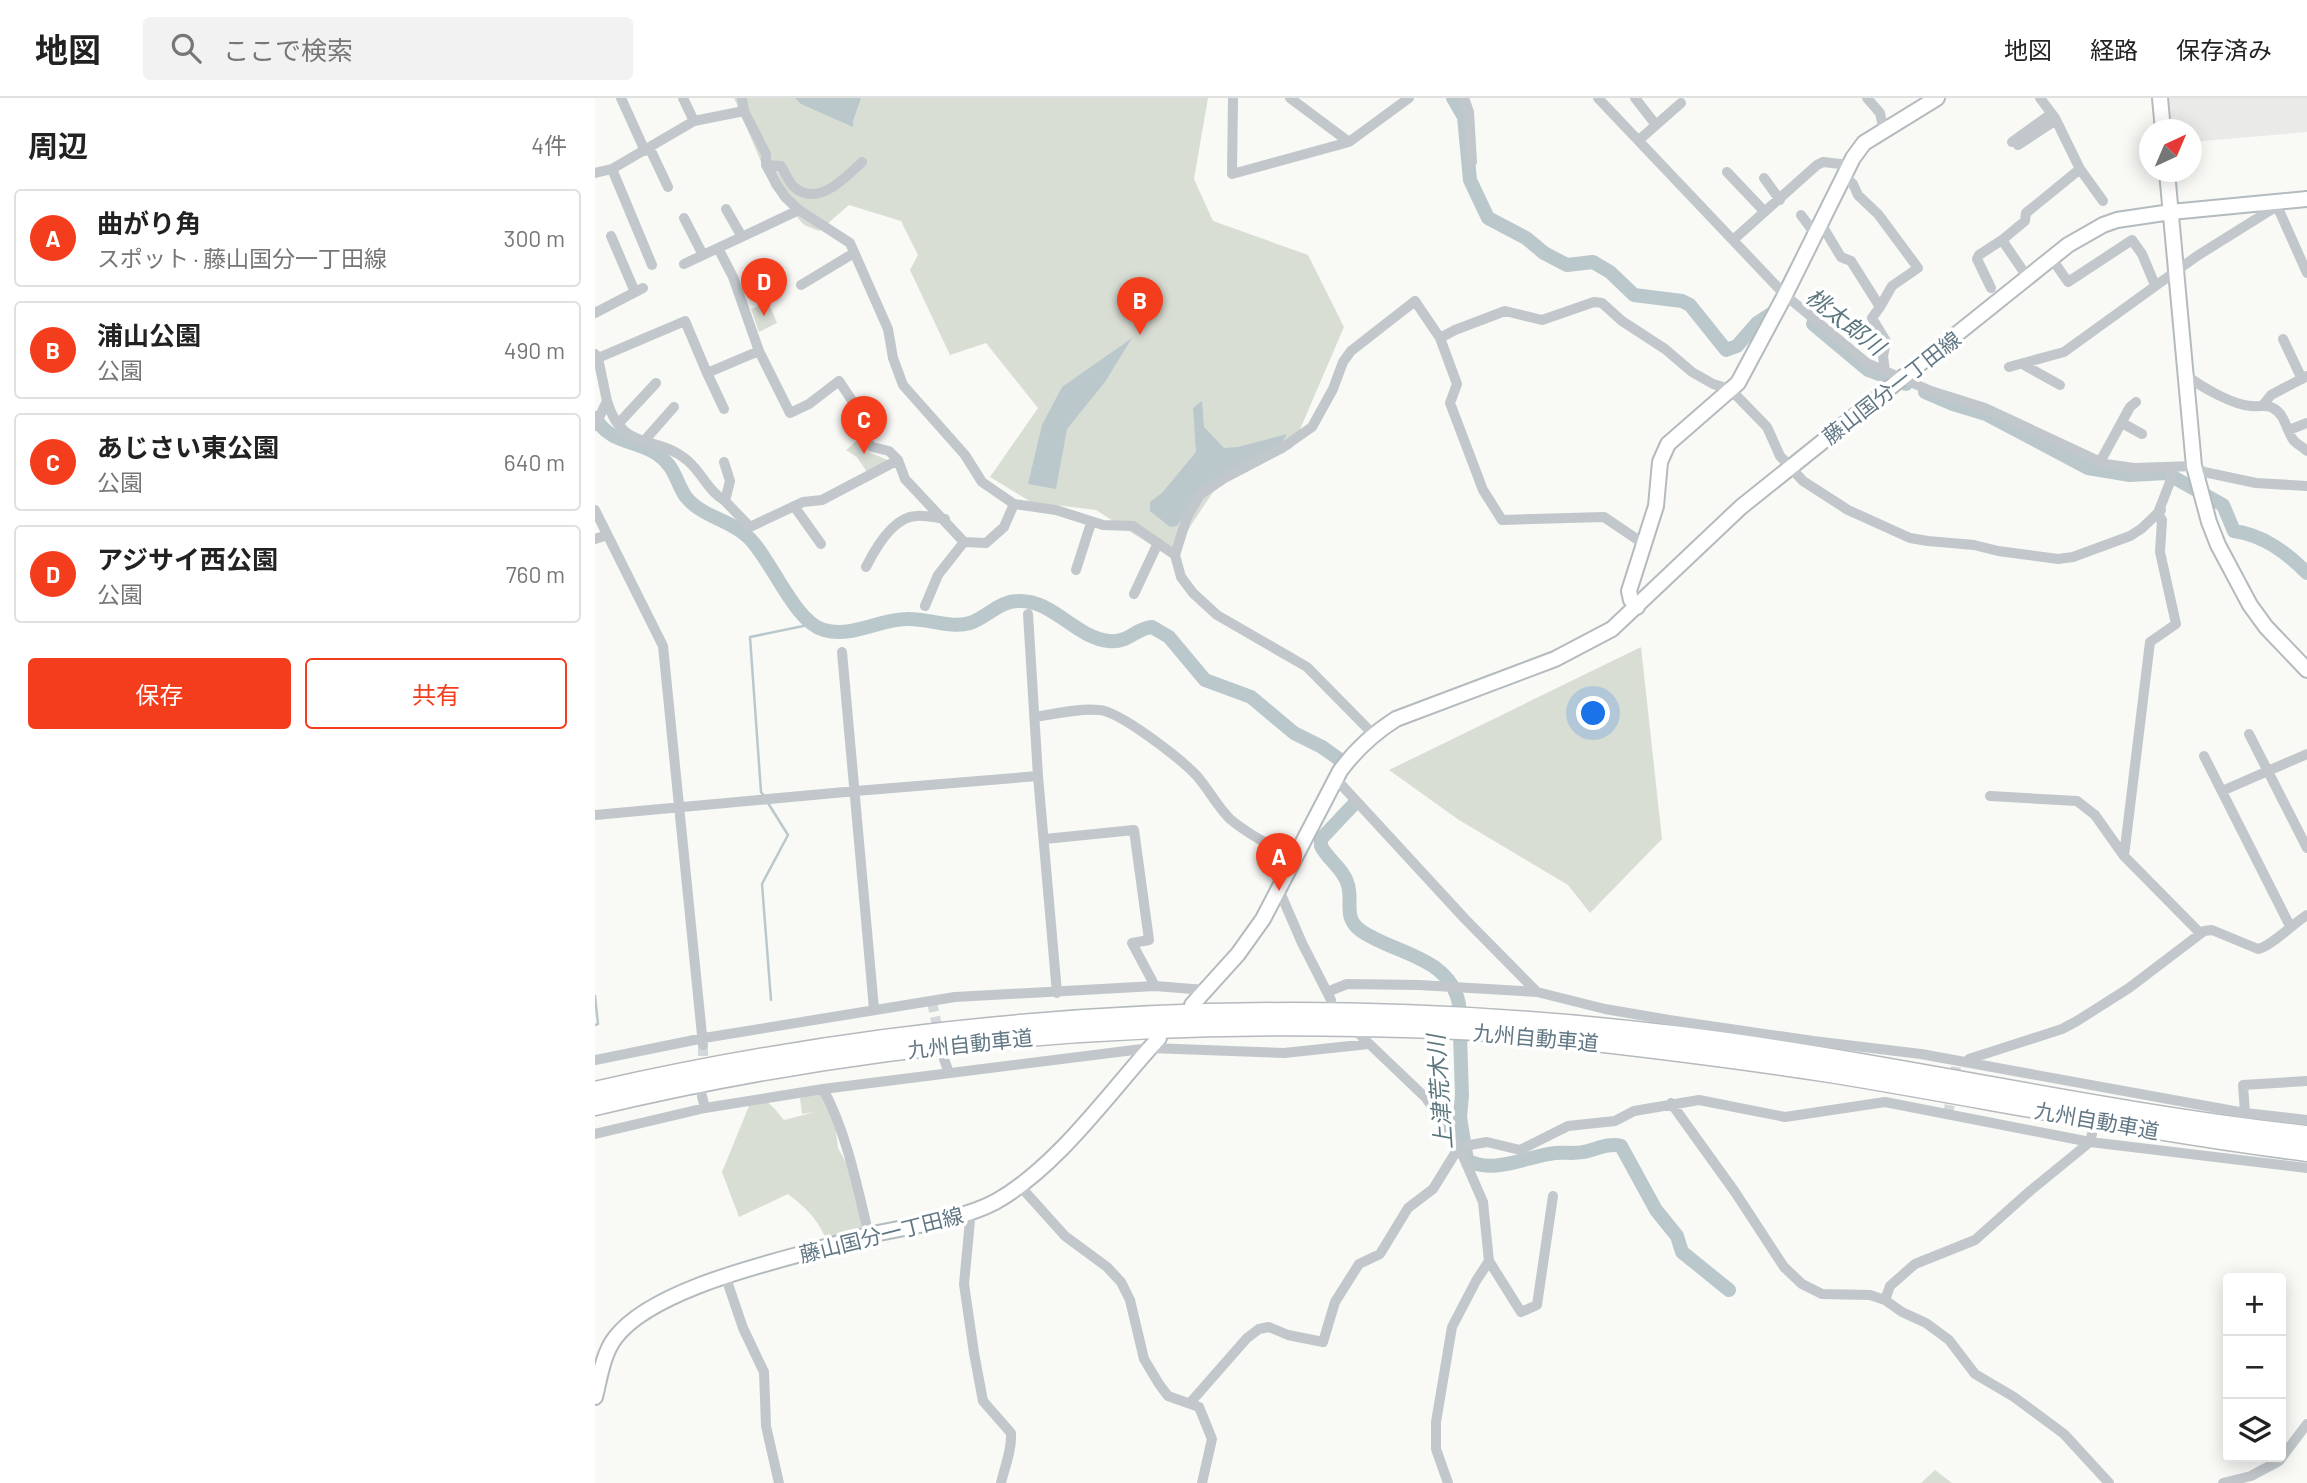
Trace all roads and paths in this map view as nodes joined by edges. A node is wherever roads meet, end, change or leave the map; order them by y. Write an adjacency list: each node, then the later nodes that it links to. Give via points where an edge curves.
1 (621, 98): 24 (street)
2 (683, 98): 18 (street)
3 (742, 98): 15 (street)
4 (1233, 98): 22 (street, via 1232,174)
5 (1290, 98): 22 (street)
6 (1409, 98): 22 (street)
7 (1464, 98): 26 (street)
8 (1598, 98): 21 (street)
9 (1635, 98): 19 (street)
10 (1867, 98): 20 (street, via 1880,113)
11 (1937, 98): 20 (main road)
12 (2040, 98): 16 (street)
13 (2160, 98): 17 (main road)
14 (1681, 103): 19 (street)
15 (744, 111): 18 (street); 27 (street, via 766,154)
16 (2054, 117): 23 (street); 29 (street)
17 (2163, 119)
18 (694, 121): 24 (street)
19 (1656, 125): 21 (street)
20 (1884, 131): 30 (main road, via 1864,143)
21 (1639, 140): 49 (street)
22 (1349, 142)
23 (2014, 144)
24 (647, 150): 28 (street); 35 (street)
25 (862, 162): 27 (street, via 824,192 793,187 781,166)
26 (1472, 162)
27 (766, 165): 41 (street, via 785,197)
28 (612, 169): 32 (street); 56 (street)
29 (2080, 169): 38 (street); 50 (street, via 2026,213 2025,221)
30 (1846, 171): 37 (street, via 1823,162); 46 (main road); 64 (street, via 1858,195 1918,268 1892,286)
31 (1727, 172): 42 (street)
32 (595, 173)
33 (1765, 178): 37 (street)
34 (2168, 182): 43 (main road)
35 (668, 187)
36 (2307, 199): 39 (main road, 藤山国分一丁田線)
37 (1780, 200): 42 (street)
38 (2103, 201)
39 (2278, 204): 43 (main road, 藤山国分一丁田線); 57 (street); 58 (street)
40 (726, 209): 48 (street)
41 (799, 210): 48 (street); 52 (street, via 850,243)
42 (1764, 211): 49 (street)
43 (2171, 212): 54 (main road, 藤山国分一丁田線, via 2103,225); 57 (main road)
44 (1801, 215): 46 (street)
45 (684, 218): 53 (street)
46 (1818, 228): 63 (main road); 64 (street, via 1841,257 1851,261)
47 (611, 236): 65 (street, via 639,290)
48 (742, 237): 51 (street)
49 (1733, 240): 63 (street)
50 (2002, 240): 59 (street); 62 (street, via 1977,259)
51 (718, 248): 53 (street); 68 (street)
52 (854, 253): 60 (street); 101 (street, via 888,329 903,385 965,455 982,482)
53 (703, 255): 55 (street)
54 (2052, 259): 59 (main road, 藤山国分一丁田線); 61 (street, via 2069,282 2132,240)
55 (684, 264)
56 (652, 265)
57 (2176, 271): 61 (street); 74 (main road)
58 (2307, 273)
59 (2028, 278): 76 (main road, 藤山国分一丁田線)
60 (801, 285)
61 (2155, 285): 70 (street, via 2064,352)
62 (1991, 288)
63 (1785, 295): 72 (street, via 1867,363); 79 (main road, via 1748,367)
64 (1880, 307): 72 (street, via 1872,318 1886,341)
65 (595, 313)
66 (1440, 338): 79 (street, via 1505,311 1542,320 1601,303 1692,372); 112 (street, via 1457,384 1450,403 1483,490 1502,520 1604,517); 113 (street, via 1415,301 1351,351 1312,428 1200,495 1187,517)
67 (2283, 339): 75 (street)
68 (759, 351): 73 (street); 93 (street, via 790,412 839,381 859,411 865,439)
69 (597, 355): 73 (street, via 685,321); 80 (street)
70 (2024, 365): 71 (street); 78 (street)
71 (2009, 367)
72 (1885, 371): 76 (street)
73 (708, 373): 84 (street)
74 (2186, 375): 82 (street, via 2206,390 2249,407); 96 (main road)
75 (2305, 378): 82 (street, via 2271,395)
76 (1903, 379): 95 (street, via 1985,408); 97 (main road, 藤山国分一丁田線)
77 (656, 383): 87 (street)
78 (2060, 385)
79 (1730, 389): 97 (street, via 1767,427); 112 (main road, via 1668,444 1660,462 1656,506)
80 (607, 401): 87 (street); 88 (street)
81 (2136, 402): 85 (street)
82 (2263, 405): 89 (street, via 2274,408)
83 (674, 407): 91 (street)
84 (724, 410)
85 (2122, 423): 90 (street); 95 (street)
86 (2307, 423): 89 (street)
87 (618, 424): 91 (street, via 630,437)
88 (595, 426)
89 (2289, 430): 92 (street)
90 (2142, 434)
91 (644, 441): 100 (street, via 690,462 713,494)
92 (2307, 451)
93 (898, 460): 102 (street, via 822,500); 105 (street, via 905,479)
94 (724, 462): 100 (street, via 730,481)
95 (2100, 462): 98 (street)
96 (2194, 466): 98 (street); 99 (street, via 2256,483); 121 (main road, via 2209,523 2237,584 2266,627)
97 (1790, 468): 104 (street, via 1849,510 1910,537 2047,559 2073,557 2130,536); 118 (main road, 藤山国分一丁田線, via 1733,514)
98 (2172, 468): 104 (street)
99 (2307, 486)
100 (725, 501): 102 (street, via 750,527)
101 (1014, 504): 106 (street, via 1056,510); 109 (street, via 1004,527 986,543)
102 (794, 506): 111 (street)
103 (595, 510): 107 (street)
104 (2161, 510): 137 (street, via 2159,552 2176,624 2150,642)
105 (945, 519): 109 (street); 114 (street, via 915,516 901,521)
106 (1091, 523): 110 (street, via 1133,526); 115 (street)
107 (607, 535): 108 (street); 133 (street, via 663,646)
108 (595, 539)
109 (964, 542): 117 (street, via 939,575)
110 (1158, 543): 113 (street); 116 (street)
111 (821, 544)
112 (1644, 544): 118 (main road, via 1629,591)
113 (1175, 555): 123 (street, via 1181,577 1193,593 1227,621 1307,667)
114 (866, 568)
115 (1076, 570)
116 (1134, 594)
117 (925, 606)
118 (1637, 607): 123 (main road, 藤山国分一丁田線, via 1612,629 1555,659 1417,709)
119 (1028, 614): 122 (street)
120 (842, 652): 130 (street)
121 (2307, 670)
122 (1035, 717): 128 (street); 138 (street, via 1101,709 1119,718 1176,756 1232,821)
123 (1373, 734): 129 (main road, 藤山国分一丁田線)
124 (2249, 734): 127 (street)
125 (2307, 754): 127 (street)
126 (2204, 756): 131 (street)
127 (2268, 771): 131 (street); 136 (street)
128 (1038, 776): 130 (street); 135 (street)
129 (1336, 779): 138 (main road, 藤山国分一丁田線); 145 (street)
130 (856, 790): 133 (street); 148 (street)
131 (2222, 791): 141 (street)
132 (1990, 796): 137 (street, via 2077,801 2095,815)
133 (681, 807): 134 (street); 150 (street)
134 (595, 815)
135 (1045, 839): 143 (street, via 1134,830 1149,940 1132,943); 146 (street)
136 (2307, 848)
137 (2125, 856): 142 (street)
138 (1295, 858): 139 (main road, 藤山国分一丁田線)
139 (1279, 890): 144 (main road, 藤山国分一丁田線, via 1249,940); 145 (street, via 1329,996 1346,984)
140 (2307, 915): 141 (street)
141 (2290, 926): 142 (street, via 2257,949 2212,930)
142 (2200, 933): 155 (street, via 2077,1021)
143 (1155, 986): 144 (street); 146 (street)
144 (1205, 990): 147 (main road, 藤山国分一丁田線)
145 (1537, 992): 155 (street, via 1669,1020)
146 (1057, 993): 148 (street, via 955,997)
147 (1192, 1005)
148 (874, 1009): 150 (street)
149 (1360, 1035): 152 (street)
150 (704, 1042): 154 (street)
151 (1154, 1043): 152 (street, via 1284,1053); 156 (street); 172 (main road, 藤山国分一丁田線, via 1045,1166)
152 (1369, 1044): 169 (street, via 1426,1098)
153 (943, 1059): 156 (street)
154 (595, 1060)
155 (1960, 1062): 164 (street)
156 (949, 1073): 158 (street)
157 (2307, 1081): 164 (street, via 2243,1085)
158 (823, 1089): 163 (street); 175 (street, via 833,1108)
159 (595, 1091): 167 (highway, 九州自動車道, via 789,1052 962,1028 1130,1015 1340,1012 1468,1016 1683,1037 2086,1104)
160 (702, 1096): 163 (street)
161 (1671, 1103): 168 (street, via 1699,1100 1785,1117 1885,1102); 169 (street, via 1615,1121 1568,1126 1520,1150 1487,1142); 178 (street, via 1784,1267 1822,1294 1870,1295)
162 (595, 1106): 170 (highway, 九州自動車道, via 793,1066 1036,1036 1204,1026 1401,1028 1566,1038 1736,1059 2170,1134)
163 (705, 1108): 166 (street)
164 (2245, 1113): 165 (street)
165 (2307, 1120)
166 (595, 1133)
167 (2307, 1135)
168 (2091, 1138): 171 (street); 178 (street, via 1975,1240 1915,1264 1890,1286)
169 (1459, 1147): 176 (street, via 1483,1202); 181 (street, via 1433,1189 1408,1208 1380,1254 1359,1264 1335,1302 1323,1342 1269,1327 1259,1329)
170 (2307, 1152)
171 (2307, 1168)
172 (1020, 1186): 174 (main road, 藤山国分一丁田線); 181 (street, via 1065,1236 1121,1282 1145,1360 1168,1396)
173 (1553, 1196): 176 (street, via 1537,1305 1521,1312)
174 (971, 1210): 175 (main road, 藤山国分一丁田線); 184 (street, via 964,1284 983,1401 1011,1433 1012,1448)
175 (869, 1235): 177 (main road, 藤山国分一丁田線)
176 (1489, 1261): 186 (street, via 1452,1327 1436,1422 1436,1449)
177 (725, 1275): 179 (main road, 藤山国分一丁田線, via 633,1319); 183 (street, via 764,1372 766,1426)
178 (1885, 1300): 187 (street, via 1949,1340 1975,1374 2014,1396 2064,1434)
179 (601, 1351): 180 (main road, 藤山国分一丁田線)
180 (595, 1397)
181 (1191, 1403): 185 (street, via 1199,1407 1212,1440)
182 (2307, 1424): 188 (street, via 2279,1461 2251,1476)
183 (779, 1483)
184 (1002, 1483)
185 (1202, 1483)
186 (1448, 1483)
187 (2109, 1483)
188 (2223, 1483)

